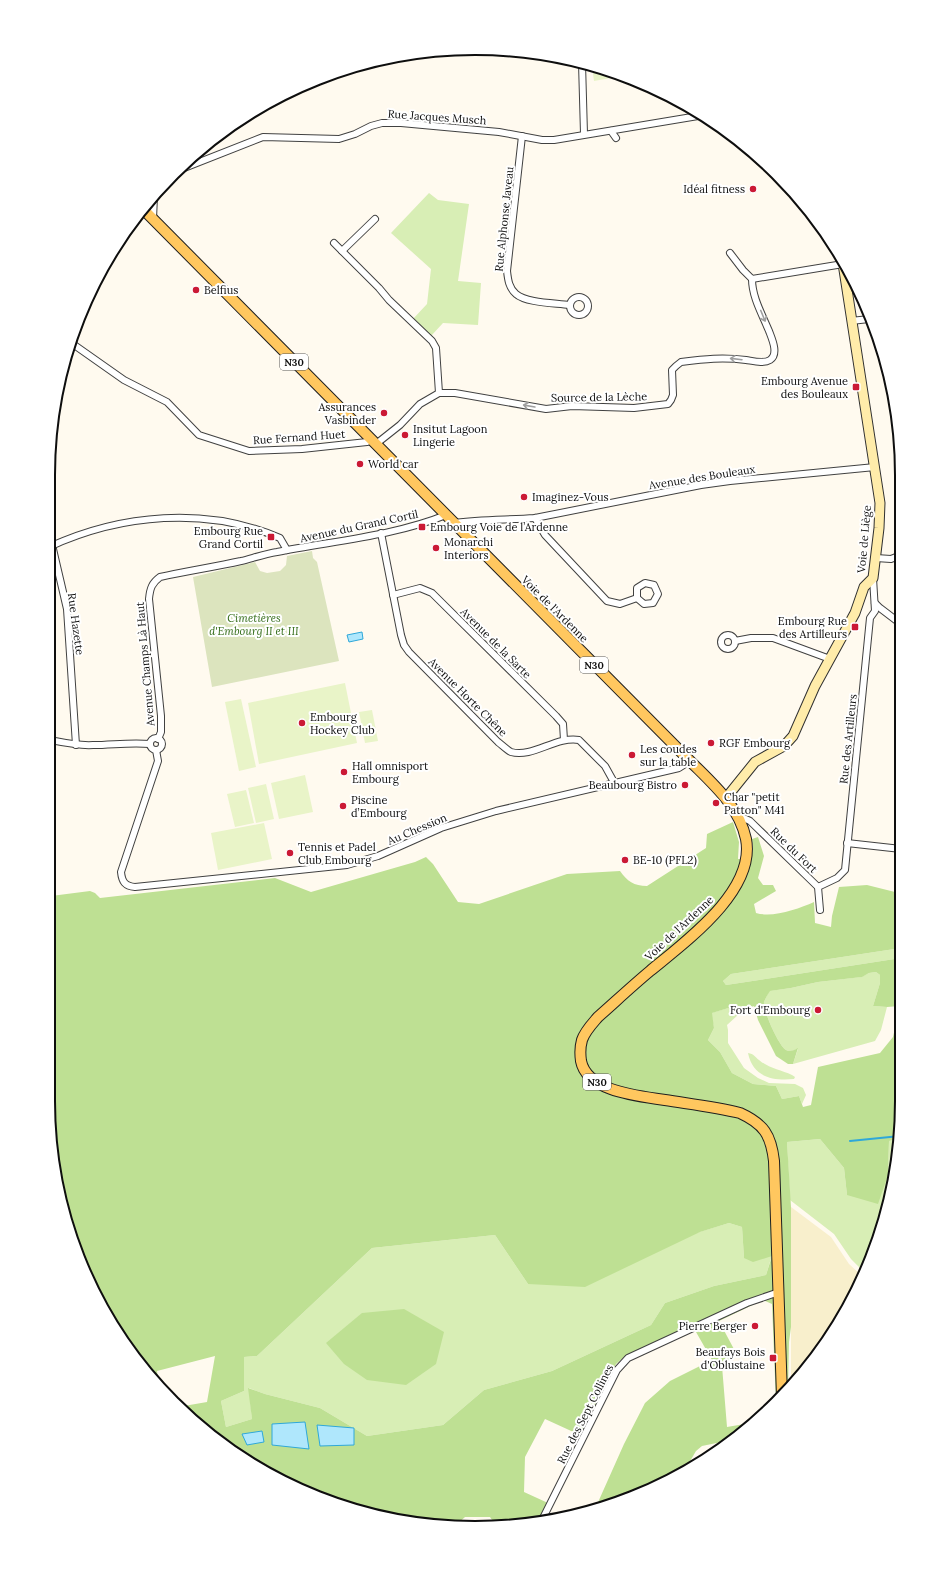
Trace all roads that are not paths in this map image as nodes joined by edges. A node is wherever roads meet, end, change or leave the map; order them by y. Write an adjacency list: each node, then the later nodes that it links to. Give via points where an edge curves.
1 (582, 69): 4 (street)
2 (694, 117): 3 (street, Rue Jacques Musch)
3 (611, 131): 4 (street, Rue Jacques Musch); 6 (street)
4 (584, 134): 5 (street, Rue Jacques Musch, via 554,140)
5 (522, 136): 7 (street, Rue Jacques Musch, via 401,123 382,124 340,139 264,137); 18 (street, Rue Alphonse Javeau, via 507,271 508,283 516,294 523,298)
6 (616, 138)
7 (191, 165)
8 (154, 205): 10 (street)
9 (147, 213): 10 (main road, Voie de l'Ardenne / N30)
10 (153, 219): 23 (main road, Voie de l'Ardenne / N30)
11 (375, 219): 13 (street)
12 (334, 243): 13 (street)
13 (342, 251): 22 (street, via 388,300 432,341 436,348)
14 (730, 253): 17 (street)
15 (836, 261): 17 (street)
16 (844, 275): 20 (street, Voie de Liège)
17 (752, 279): 22 (street, Source de la Lèche, one-way to 22, via 752,289 772,340 773,357 762,362 725,358 682,362 672,370 673,395 668,404 634,408 546,408)
18 (569, 305)
19 (865, 319): 20 (street)
20 (852, 321): 24 (street, Voie de Liège)
21 (75, 346): 23 (street, Rue Fernand Huet, via 124,380 167,402 199,435 222,443 248,451)
22 (439, 392): 23 (street, via 420,404 400,425)
23 (374, 442): 25 (main road, Voie de l'Ardenne / N30)
24 (875, 467): 26 (street, Avenue des Bouleaux, via 730,481); 32 (street, Voie de Liège, via 880,512)
25 (446, 515): 27 (main road, Voie de l'Ardenne / N30); 28 (street, Avenue du Grand Cortil)
26 (534, 518): 27 (street, Avenue des Bouleaux); 36 (street, via 545,535 607,601 620,604)
27 (454, 523): 47 (main road, Voie de l'Ardenne / N30)
28 (381, 533): 30 (street, Avenue du Grand Cortil); 35 (street, Avenue Horte Chêne)
29 (55, 545): 30 (street, Avenue du Grand Cortil, via 98,529 133,521 176,517 214,519 248,526 280,538)
30 (287, 550): 41 (street, Avenue Champs Là Haut, via 160,577 153,582 149,599 161,716 161,732)
31 (895, 557): 32 (street)
32 (876, 558): 34 (street, Voie de Liège)
33 (55, 562): 45 (street, Rue Hazette, via 67,609)
34 (873, 578): 37 (street, Rue des Artilleurs); 40 (street, Voie de Liège, via 864,587 856,613)
35 (393, 595): 42 (street, Avenue de la Sarte, via 420,588 432,593 556,716 563,724); 42 (street, Avenue Horte Chêne, via 404,645 498,742 511,752 527,752)
36 (636, 598)
37 (875, 603): 38 (street); 51 (street, Rue des Artilleurs, via 875,611 870,618)
38 (895, 619)
39 (735, 641): 40 (street, via 773,638)
40 (830, 659): 49 (street, Voie de Liège, via 791,740 755,762)
41 (158, 739): 44 (street, Avenue Champs Là Haut, via 152,739); 46 (street, Avenue Champs Là Haut, via 162,745)
42 (564, 740): 48 (street, Avenue Horte Chêne, via 579,740 605,766)
43 (55, 741): 45 (street)
44 (150, 744): 45 (street); 46 (street, via 152,749)
45 (76, 745)
46 (156, 750): 53 (street, Avenue Champs Là Haut, via 158,761 122,868)
47 (690, 762): 48 (street, Au Chession, via 678,768); 49 (main road, Voie de l'Ardenne / N30)
48 (615, 784): 53 (street, Au Chession, via 489,813 441,828 378,856 346,865 135,887)
49 (726, 798): 50 (main road, Voie de l'Ardenne / N30)
50 (737, 815): 54 (street, Rue du Fort, via 750,821); 56 (main road, Voie de l'Ardenne / N30, via 746,849 743,871 735,888 707,921 598,1018 582,1040 580,1054 587,1074 596,1082 611,1089 740,1113 753,1119 766,1132 773,1148)
51 (847, 843): 52 (street); 54 (street, Rue des Artilleurs, via 845,870 837,878)
52 (895, 848)
53 (123, 882)
54 (818, 887): 55 (street, Rue du Fort)
55 (820, 910)
56 (779, 1292): 57 (main road, N30); 58 (street, Rue des Sept Collines, via 747,1303 628,1358 621,1364)
57 (782, 1388)
58 (545, 1515)

